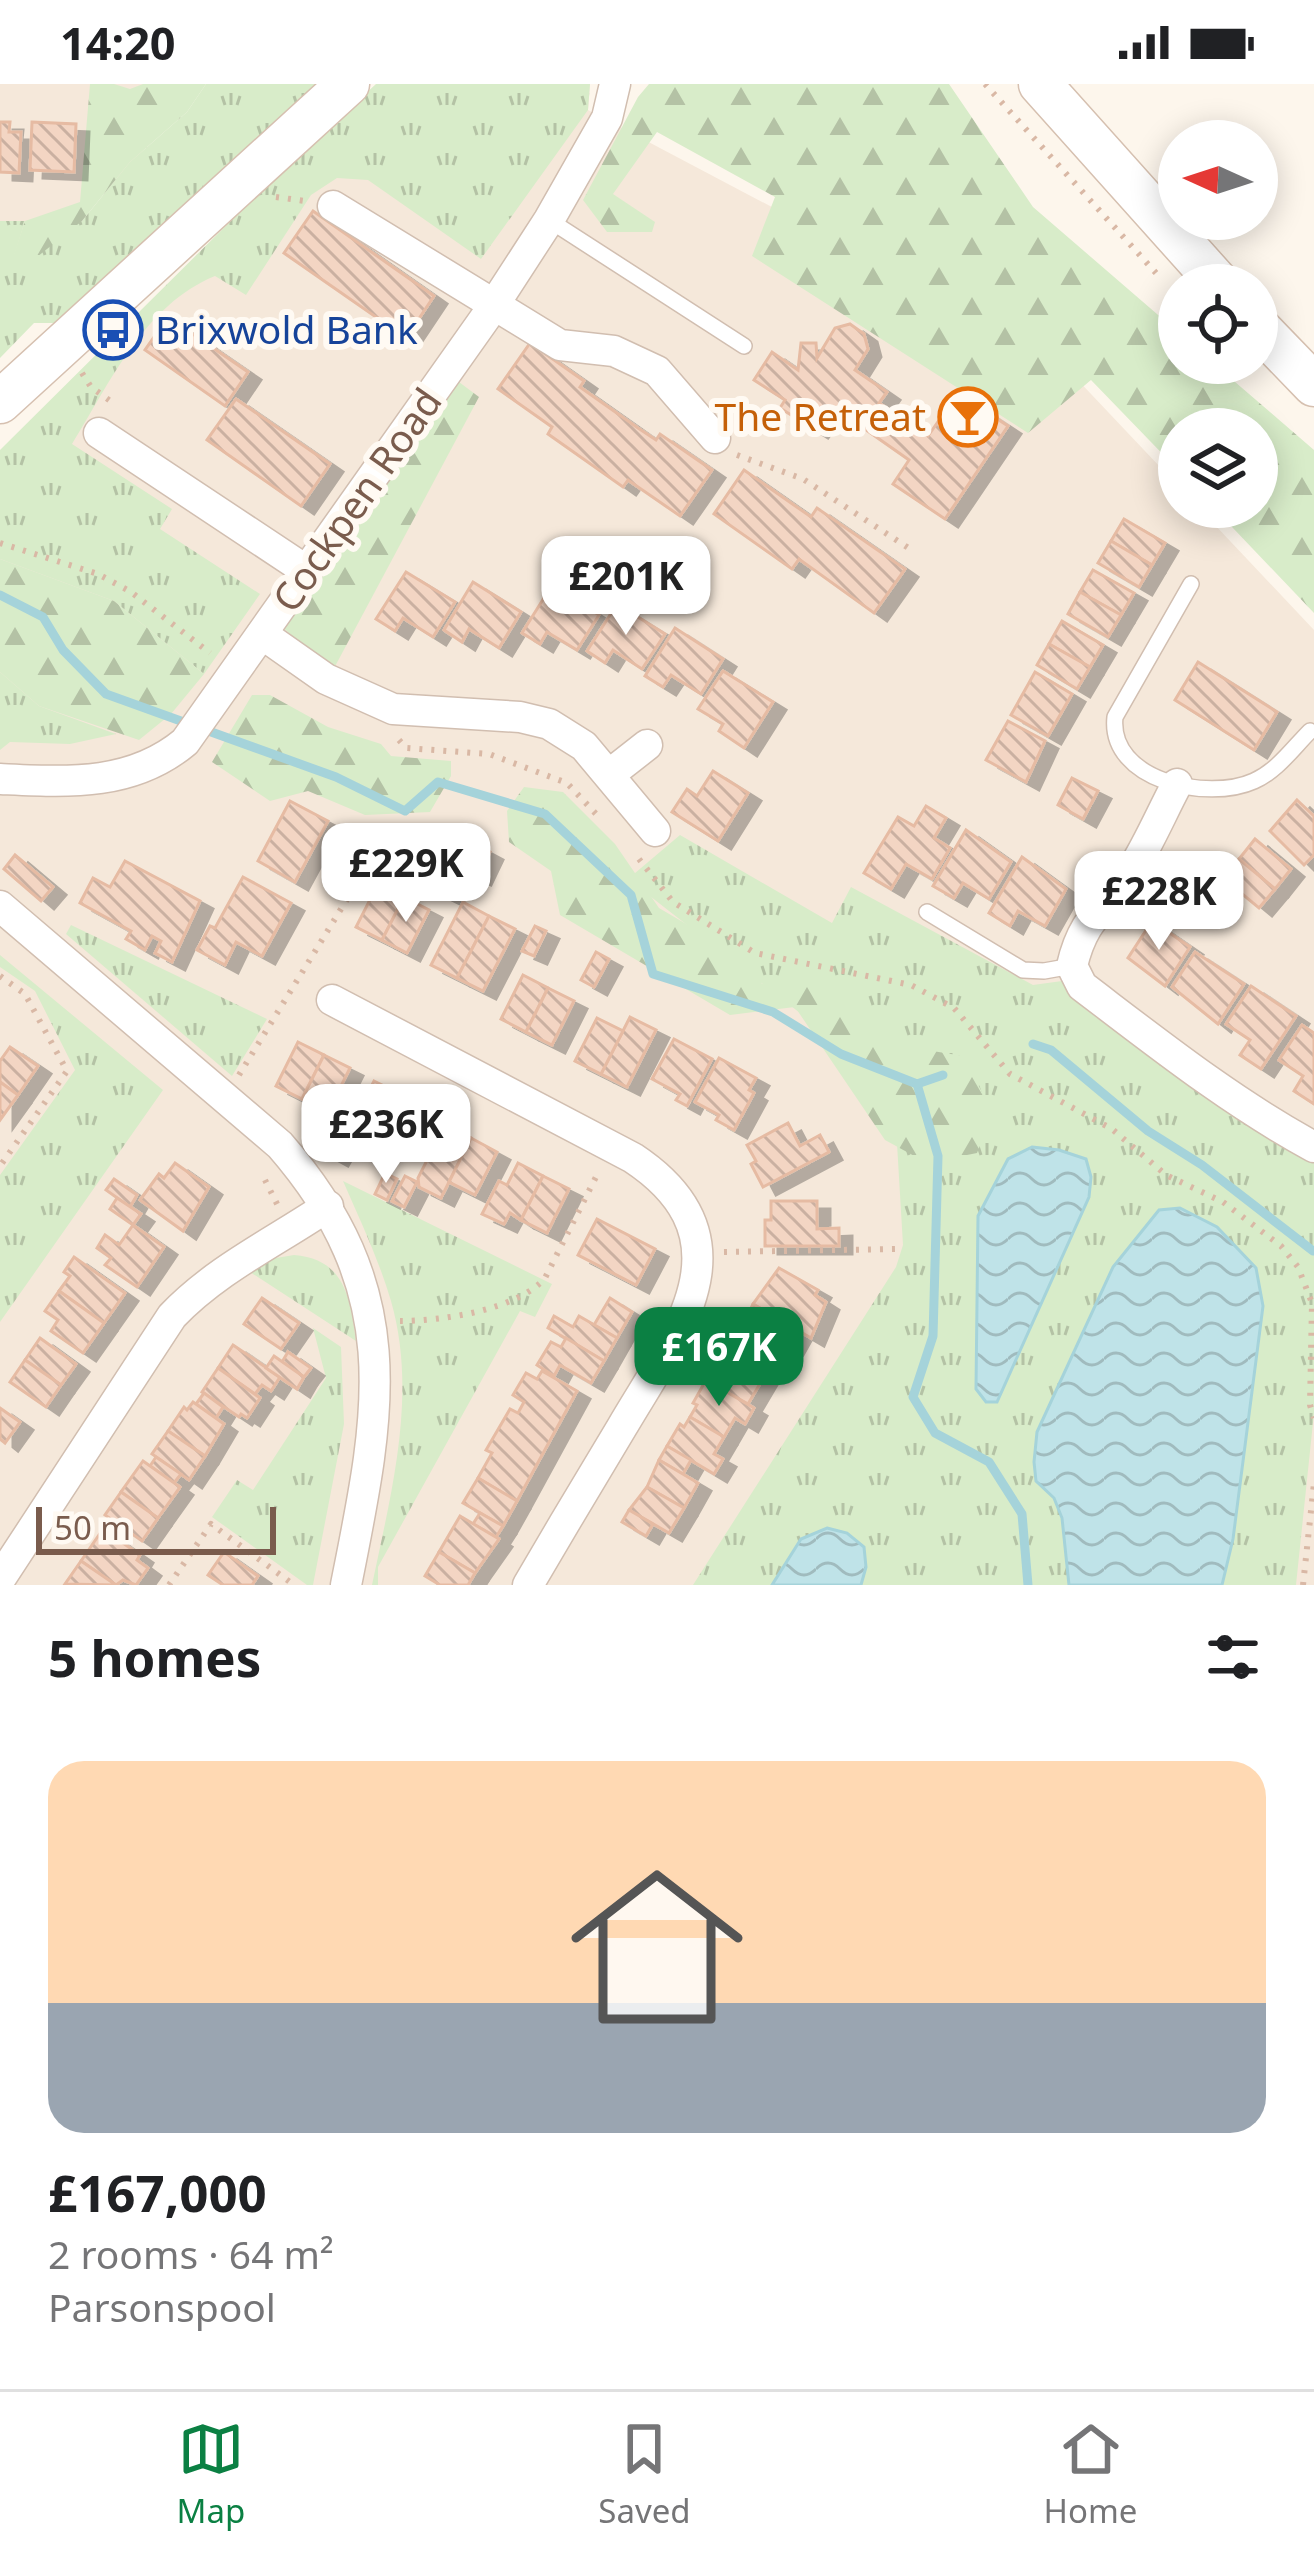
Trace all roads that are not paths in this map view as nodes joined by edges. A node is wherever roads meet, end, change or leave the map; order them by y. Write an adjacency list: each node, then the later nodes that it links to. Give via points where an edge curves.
1 (348, 84): 11 (main road)
2 (615, 84): 5 (street, Cockpen Road, via 607,118)
3 (1040, 84): 6 (main road)
4 (333, 206): 7 (street)
5 (549, 220): 7 (street, Cockpen Road); 8 (lane)
6 (1201, 264)
7 (494, 304): 13 (street, via 560,345 614,351 656,371); 14 (street, Cockpen Road)
8 (744, 346)
9 (1278, 348): 10 (main road)
10 (1314, 385)
11 (0, 402)
12 (100, 433): 14 (street)
13 (715, 439)
14 (307, 571): 16 (street, Cockpen Road)
15 (1191, 584): 21 (lane, via 1115,717 1114,734 1128,757)
16 (262, 634): 19 (street, via 326,679 393,709 549,724); 20 (street, Cockpen Road, via 164,758 119,776)
17 (1310, 731): 21 (lane, via 1249,784 1212,791)
18 (647, 745): 19 (street)
19 (610, 774): 22 (street)
20 (0, 779)
21 (1177, 784): 25 (street, via 1131,871 1090,916)
22 (643, 840)
23 (0, 906): 28 (street, via 280,1145)
24 (927, 912): 25 (lane, via 1023,970)
25 (1072, 966): 27 (street, via 1082,986 1177,1058)
26 (332, 1000): 31 (street, via 651,1170 691,1225 691,1308)
27 (1314, 1147)
28 (328, 1206): 29 (street, via 231,1266 172,1316); 30 (street, via 372,1322 376,1425)
29 (0, 1579)
30 (346, 1585)
31 (528, 1585)

